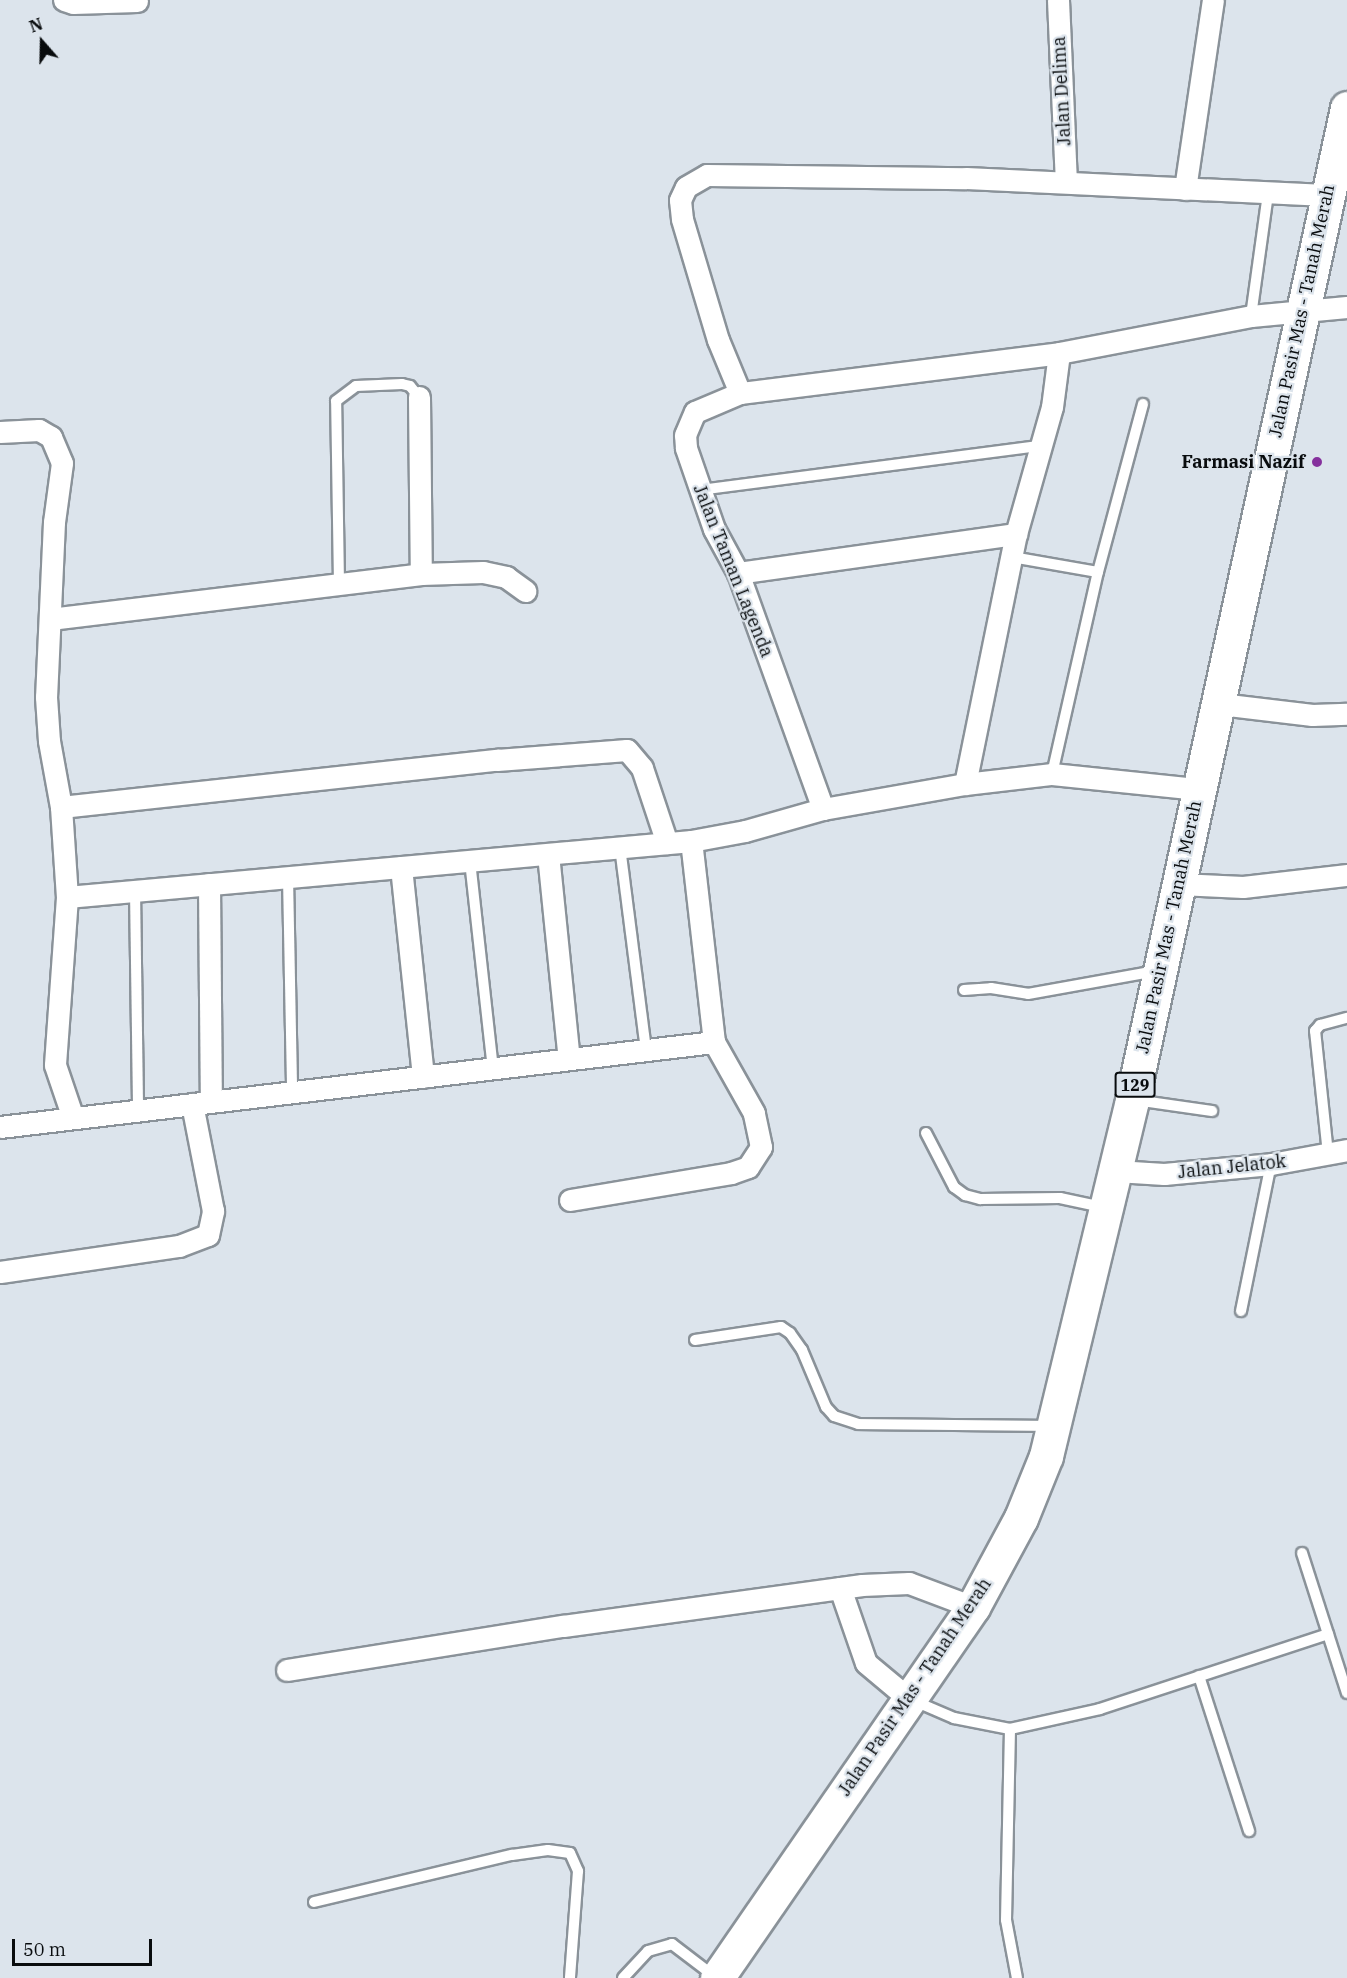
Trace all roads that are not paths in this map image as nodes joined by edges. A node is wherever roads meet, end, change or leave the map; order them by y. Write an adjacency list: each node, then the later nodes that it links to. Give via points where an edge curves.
1 (64, 0): 4 (street)
2 (1058, 0): 6 (street, Jalan Delima)
3 (1214, 0): 7 (street)
4 (137, 1)
5 (1347, 108): 9 (main road, Jalan Pasir Mas - Tanah Merah / 129)
6 (1066, 182): 7 (street); 14 (street, via 720,173 696,180 686,187 680,200 682,219 718,340)
7 (1185, 189): 8 (street)
8 (1268, 193): 9 (street); 12 (lane)
9 (1326, 195): 11 (main road, Jalan Pasir Mas - Tanah Merah / 129)
10 (1347, 307): 11 (street, Jalan Taman Lagenda)
11 (1300, 313): 12 (street, Jalan Taman Lagenda); 28 (main road, Jalan Pasir Mas - Tanah Merah / 129)
12 (1251, 316): 13 (street, Jalan Taman Lagenda)
13 (1059, 353): 14 (street, Jalan Taman Lagenda); 18 (street, via 1052,407)
14 (740, 393): 19 (street, Jalan Taman Lagenda, via 707,405 687,425 686,448)
15 (419, 397): 24 (street); 25 (lane, via 410,386 402,384 356,386 336,401)
16 (1143, 404): 22 (lane)
17 (0, 432): 27 (street, via 39,430 51,436 60,450 63,463 54,522)
18 (1041, 446): 19 (lane); 20 (street)
19 (700, 490): 23 (street, Jalan Taman Lagenda, via 714,529)
20 (1016, 534): 21 (street); 23 (street)
21 (1012, 557): 22 (lane); 31 (street)
22 (1098, 572): 30 (lane)
23 (738, 573): 34 (street, Jalan Taman Lagenda)
24 (421, 574): 25 (street); 26 (street, via 483,572 506,577)
25 (339, 584): 27 (street)
26 (525, 591)
27 (50, 620): 33 (street, via 46,697)
28 (1220, 704): 29 (street, via 1311,715); 32 (main road, Jalan Pasir Mas - Tanah Merah / 129)
29 (1347, 714)
30 (1052, 774): 31 (street); 32 (street)
31 (965, 784): 34 (street)
32 (1198, 789): 44 (main road, Jalan Pasir Mas - Tanah Merah / 129)
33 (61, 807): 36 (street, via 497,760 627,750 642,768); 46 (street)
34 (823, 809): 35 (street, via 745,831)
35 (691, 841): 36 (street); 50 (street)
36 (667, 843): 37 (street)
37 (620, 847): 38 (street); 51 (lane)
38 (548, 854): 39 (street); 52 (street)
39 (470, 861): 40 (street); 53 (lane)
40 (401, 867): 42 (street); 54 (street)
41 (1347, 875): 44 (street, via 1243,887)
42 (288, 877): 43 (street); 55 (lane)
43 (209, 884): 45 (street); 57 (street)
44 (1179, 884): 47 (main road, Jalan Pasir Mas - Tanah Merah / 129)
45 (135, 891): 46 (street); 58 (lane)
46 (67, 897): 60 (street, via 56,1065)
47 (1161, 970): 48 (lane, via 1028,994 991,988); 56 (main road, Jalan Pasir Mas - Tanah Merah / 129)
48 (964, 990)
49 (1347, 1018): 63 (lane, via 1320,1025 1315,1031)
50 (714, 1042): 51 (street); 66 (street, via 754,1113 761,1147 748,1167)
51 (646, 1050): 52 (street)
52 (569, 1059): 53 (street)
53 (493, 1068): 54 (street)
54 (423, 1077): 55 (street)
55 (292, 1092): 57 (street)
56 (1132, 1100): 59 (lane); 65 (main road, Jalan Pasir Mas - Tanah Merah / 129)
57 (202, 1103): 58 (street); 68 (street, via 213,1211 208,1235 179,1246)
58 (138, 1111): 60 (street)
59 (1212, 1111)
60 (73, 1118): 61 (street)
61 (0, 1127)
62 (926, 1133): 67 (lane, via 954,1187 965,1195 980,1199 1060,1198)
63 (1337, 1152): 64 (street, Jalan Jelatok)
64 (1271, 1164): 65 (street, Jalan Jelatok, via 1164,1174); 69 (lane)
65 (1116, 1171): 67 (main road, Jalan Pasir Mas - Tanah Merah / 129)
66 (570, 1200)
67 (1107, 1208): 71 (main road, Jalan Pasir Mas - Tanah Merah / 129)
68 (0, 1272)
69 (1241, 1311)
70 (695, 1340): 71 (lane, via 781,1327 802,1350 826,1407 834,1416 858,1424)
71 (1054, 1426): 74 (main road, Jalan Pasir Mas - Tanah Merah / 129, via 1021,1518)
72 (1302, 1553): 75 (lane)
73 (840, 1588): 74 (street, via 909,1583); 77 (street); 80 (street, via 866,1663)
74 (973, 1607): 80 (main road, Jalan Pasir Mas - Tanah Merah / 129)
75 (1328, 1634): 76 (lane); 78 (lane)
76 (1342, 1658): 79 (lane)
77 (286, 1670)
78 (1199, 1676): 81 (lane, via 1100,1709); 82 (lane)
79 (1347, 1693)
80 (909, 1699): 81 (lane, via 962,1720); 86 (main road, Jalan Pasir Mas - Tanah Merah / 129)
81 (1010, 1728): 87 (lane, via 1006,1920)
82 (1249, 1831)
83 (314, 1902): 84 (lane, via 512,1856 548,1850 570,1853 579,1871)
84 (570, 1978)
85 (623, 1978): 86 (lane, via 648,1951 672,1944)
86 (717, 1978)
87 (1017, 1978)

